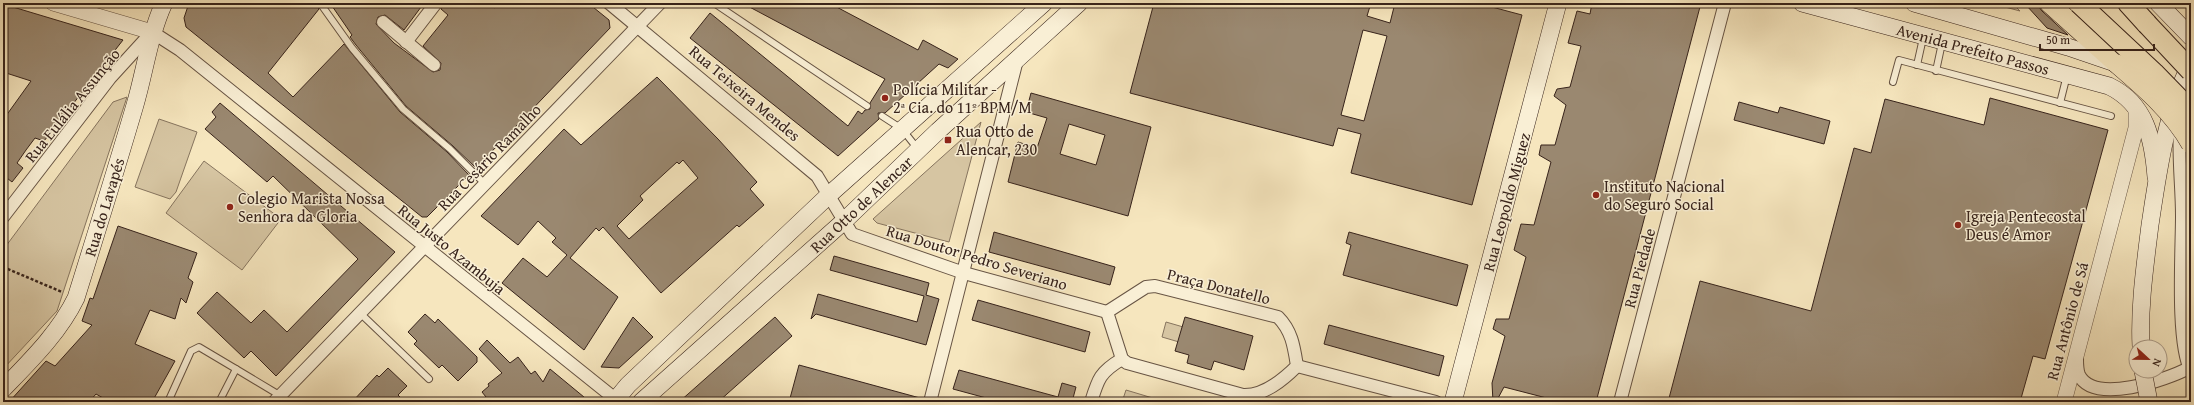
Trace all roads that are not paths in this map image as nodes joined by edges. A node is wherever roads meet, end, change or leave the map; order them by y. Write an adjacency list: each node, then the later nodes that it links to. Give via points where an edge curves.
1 (53, 3): 22 (street)
2 (164, 3): 22 (main road, Rua do Lavapés)
3 (320, 3): 45 (lane, via 352,48 403,109 450,149)
4 (436, 3): 26 (street)
5 (609, 3): 21 (street, Rua Teixeira Mendes)
6 (660, 3): 21 (street, Rua Cesário Ramalho)
7 (714, 3): 36 (lane)
8 (1044, 3): 41 (main road, Rua Otto de Alencar)
9 (1079, 3): 27 (main road, Rua Otto de Alencar)
10 (1558, 3): 70 (main road, Rua Leopoldo Miguez)
11 (1725, 3): 71 (street, Rua Piedade)
12 (1802, 3): 23 (main road, Avenida Prefeito Passos)
13 (1914, 3): 28 (main road, Avenida Prefeito Passos, via 2062,45)
14 (2049, 3): 28 (main road)
15 (2079, 3): 38 (highway, bridge)
16 (2116, 3): 20 (street)
17 (2128, 3): 20 (highway)
18 (2158, 3): 24 (main road)
19 (383, 22): 26 (street)
20 (2147, 24): 32 (highway, bridge)
21 (638, 26): 45 (street, Rua Cesário Ramalho); 46 (street, Rua Teixeira Mendes, via 804,164)
22 (152, 32): 47 (street, Rua Eulália Assunção, via 110,78); 49 (street, Rua Justo Azambuja, via 180,50); 61 (main road, Rua do Lavapés, via 145,70 76,298 68,316)
23 (1923, 36): 25 (main road, Avenida Prefeito Passos); 30 (lane)
24 (2191, 37)
25 (1942, 41): 31 (lane); 33 (main road, Avenida Prefeito Passos)
26 (406, 42): 29 (street)
27 (1017, 60): 43 (main road, Rua Otto de Alencar); 50 (street)
28 (2117, 64): 42 (main road, bridge, via 2152,95 2180,125)
29 (434, 65)
30 (1917, 65): 31 (lane); 34 (lane, via 1899,60)
31 (1936, 70): 35 (lane)
32 (2189, 70): 44 (main road); 58 (street, via 2179,147 2183,328)
33 (2067, 75): 35 (lane); 37 (main road, Avenida Prefeito Passos, via 2109,86 2124,94)
34 (1893, 82)
35 (2060, 103): 40 (lane)
36 (867, 106)
37 (2136, 109): 44 (main road, Avenida Prefeito Passos, via 2148,126); 54 (street, Rua Antônio de Sá, via 2136,128)
38 (2191, 111)
39 (882, 116): 41 (lane)
40 (2110, 116)
41 (902, 129): 43 (lane); 46 (main road, Rua Otto de Alencar)
42 (2191, 144)
43 (918, 150): 48 (main road, Rua Otto de Alencar)
44 (2156, 177): 53 (main road, via 2143,282)
45 (485, 184): 49 (street, Rua Cesário Ramalho)
46 (830, 194): 48 (street, Rua Teixeira Mendes); 63 (main road, Rua Otto de Alencar)
47 (3, 217)
48 (843, 222): 50 (street, Rua Doutor Pedro Severiano, via 852,234 858,237); 66 (main road, Rua Otto de Alencar)
49 (424, 247): 52 (street, Rua Cesário Ramalho); 63 (street, Rua Justo Azambuja)
50 (964, 273): 51 (street, Rua Doutor Pedro Severiano); 67 (street)
51 (1107, 312): 55 (street); 56 (street, Praça Donatello, via 1146,287 1155,286 1263,312 1278,317 1286,325 1293,341)
52 (360, 313): 59 (lane); 62 (street, Rua Cesário Ramalho)
53 (2141, 339)
54 (2076, 358): 58 (street, via 2078,374 2084,382 2099,391 2129,390 2163,381); 72 (street, Rua Antônio de Sá)
55 (1122, 359): 56 (street, via 1136,367 1251,396 1285,378); 68 (street, via 1111,365 1099,377)
56 (1297, 366): 69 (street)
57 (236, 369): 62 (lane); 64 (lane, via 199,347 195,348 191,351); 65 (lane)
58 (2190, 370)
59 (428, 379)
60 (2145, 379): 73 (main road, bridge)
61 (3, 389)
62 (277, 399)
63 (616, 401)
64 (168, 402)
65 (219, 402)
66 (641, 402)
67 (930, 402)
68 (1090, 402)
69 (1436, 402)
70 (1453, 402)
71 (1620, 402)
72 (2064, 402)
73 (2149, 402)

